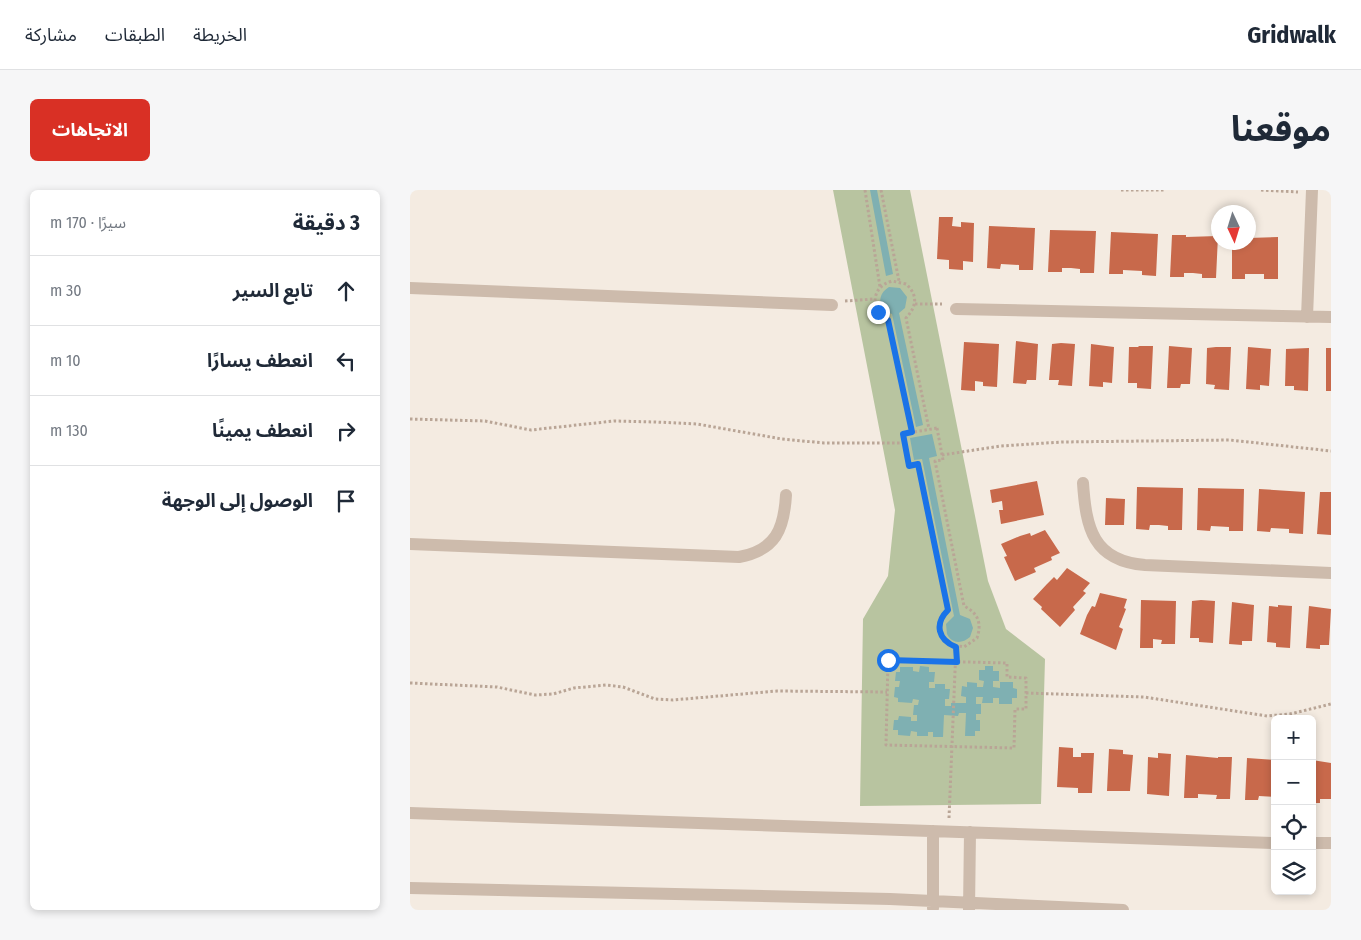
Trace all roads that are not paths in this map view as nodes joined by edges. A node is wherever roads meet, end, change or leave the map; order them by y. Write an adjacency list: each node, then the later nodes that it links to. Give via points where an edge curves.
1 (1312, 190): 5 (street)
2 (410, 288): 3 (street)
3 (829, 305)
4 (956, 309): 5 (street)
5 (1307, 317): 6 (street)
6 (1331, 318)
7 (1083, 483): 10 (street, via 1085,514 1092,535 1105,551 1123,561 1145,565)
8 (786, 495): 9 (street, via 784,520 774,539 757,552 739,557)
9 (410, 544)
10 (1331, 573)
11 (410, 813): 12 (street)
12 (933, 831): 13 (street); 18 (street)
13 (970, 832): 14 (street); 19 (street)
14 (1271, 843)
15 (1316, 843): 16 (street)
16 (1331, 843)
17 (410, 888): 18 (street)
18 (933, 906): 19 (street)
19 (969, 907): 20 (street)
20 (1123, 910)

